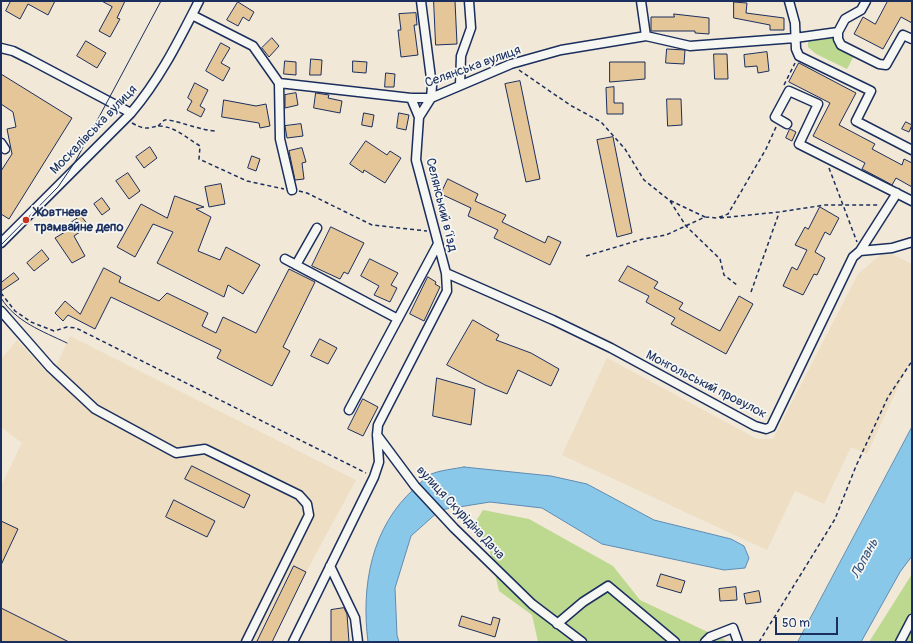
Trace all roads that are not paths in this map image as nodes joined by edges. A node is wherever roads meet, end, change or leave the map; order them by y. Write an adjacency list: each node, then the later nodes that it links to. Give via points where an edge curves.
1 (199, 1): 7 (street, Москалівська вулиця)
2 (421, 1): 16 (street, via 432,86)
3 (469, 1): 14 (street, via 471,28 461,56)
4 (640, 1): 9 (street)
5 (789, 1): 10 (street, via 795,23)
6 (866, 1): 8 (street, via 861,10 845,19)
7 (192, 15): 13 (street, via 253,46); 17 (street, Москалівська вулиця, via 157,80)
8 (838, 32): 10 (street, Селянська вулиця); 11 (street, via 841,45 886,65 903,35)
9 (646, 36): 10 (street, Селянська вулиця, via 690,46); 14 (street, Селянська вулиця, via 561,50 511,64)
10 (795, 38): 20 (street, via 799,56 871,91 856,121)
11 (912, 40)
12 (1, 48): 17 (street, via 29,58)
13 (279, 83): 15 (street, Селянська вулиця); 21 (street, via 280,139)
14 (460, 85): 16 (street, Селянська вулиця)
15 (411, 98): 16 (street, Селянська вулиця); 18 (street, Селянський вʼїзд)
16 (431, 98): 18 (street, Селянський вʼїзд)
17 (131, 113): 26 (street, Москалівська вулиця)
18 (419, 117): 27 (street, Селянський вʼїзд, via 416,160)
19 (783, 122): 22 (street, via 775,117 789,91 818,104 799,144)
20 (912, 150)
21 (292, 190)
22 (896, 193): 23 (street); 28 (street)
23 (912, 201)
24 (317, 228): 30 (street)
25 (912, 242): 28 (street, via 892,248)
26 (1, 243)
27 (438, 244): 31 (street, Селянський вʼїзд); 33 (street)
28 (860, 251): 31 (street, Монгольський провулок, via 853,257 771,427 766,429 755,426 611,348)
29 (285, 259): 30 (street)
30 (296, 265): 33 (street)
31 (446, 273): 35 (street, via 447,291 378,425)
32 (1, 311): 39 (street, via 50,367 95,409 176,453 205,449 299,495 306,504 309,515)
33 (398, 319): 34 (street)
34 (349, 410)
35 (377, 435): 36 (street, via 379,462 374,477); 38 (street, вулиця Скурідіна Дача, via 415,486 449,522 532,604)
36 (330, 566): 40 (street); 41 (street, via 355,618)
37 (912, 619): 46 (street)
38 (557, 624): 42 (street, вулиця Скурідіна Дача); 43 (street, via 608,586)
39 (246, 642)
40 (293, 642)
41 (358, 642)
42 (582, 642)
43 (675, 642)
44 (705, 642): 45 (street, via 710,637 733,628)
45 (738, 642)
46 (900, 642)

